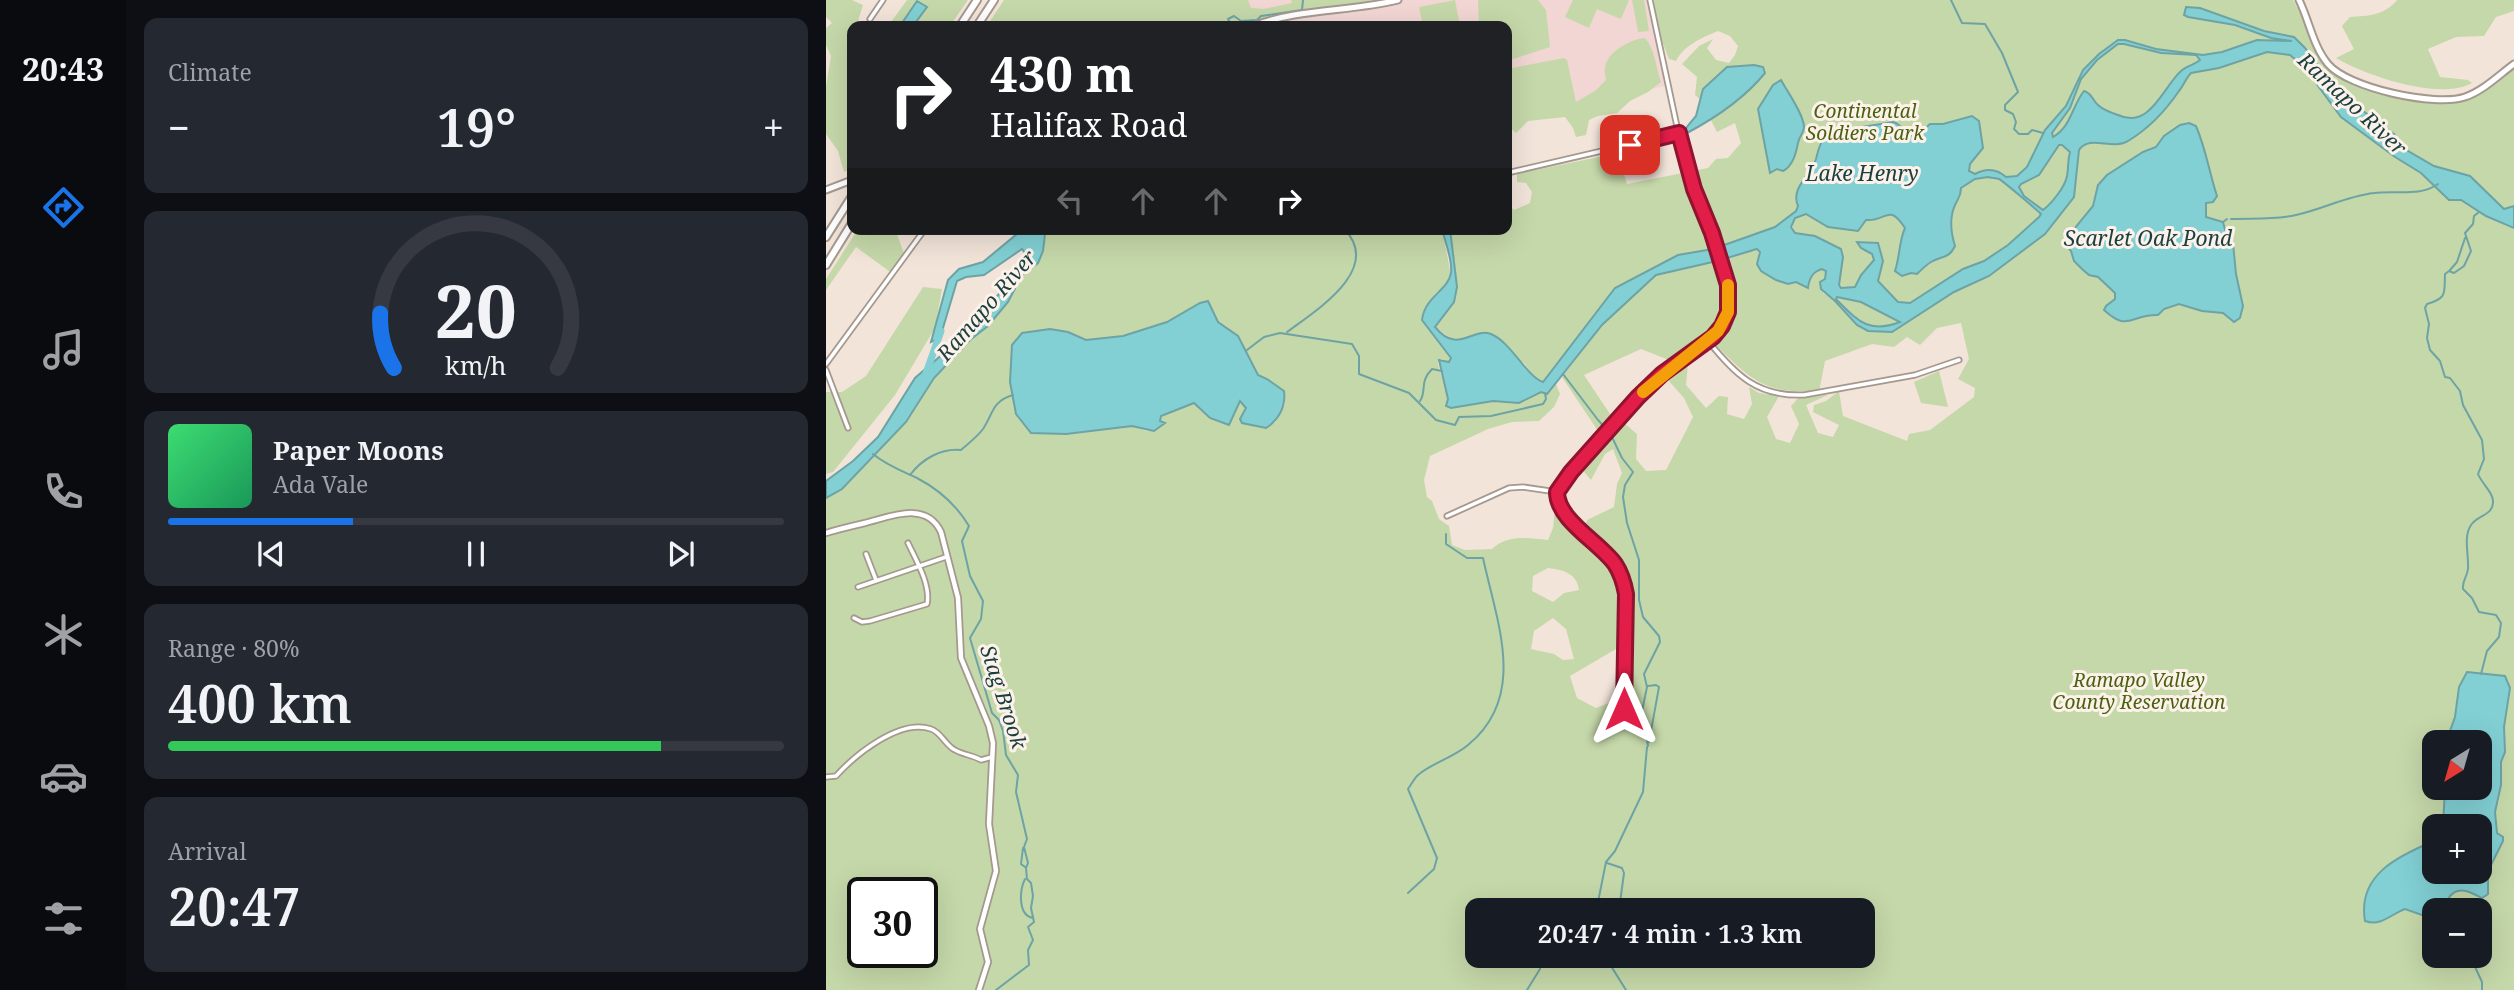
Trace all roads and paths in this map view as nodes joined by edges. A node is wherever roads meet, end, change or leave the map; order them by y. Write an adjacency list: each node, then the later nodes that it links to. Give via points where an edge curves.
1 (883, 0): 7 (street)
2 (976, 0): 8 (highway)
3 (994, 0): 9 (highway)
4 (1398, 0): 10 (main road)
5 (1650, 0): 12 (street)
6 (2299, 0): 11 (main road, via 2325,60 2353,80 2410,96 2454,100 2474,93)
7 (870, 19)
8 (963, 21)
9 (980, 21)
10 (1271, 21)
11 (2514, 64)
12 (1679, 133): 13 (street); 21 (street, via 1729,290 1722,326)
13 (1512, 172)
14 (847, 182): 15 (main road)
15 (826, 190)
16 (847, 204): 19 (highway)
17 (847, 231): 20 (highway)
18 (921, 235): 23 (street)
19 (826, 237)
20 (826, 265)
21 (1708, 341): 22 (street, via 1743,379 1786,395 1915,375); 26 (street, via 1650,385)
22 (1959, 360)
23 (826, 364)
24 (826, 370): 25 (street)
25 (848, 428)
26 (1557, 492): 27 (street, via 1509,488); 36 (street, via 1567,516 1613,561 1623,581)
27 (1447, 516)
28 (826, 533): 31 (street, via 919,513 937,525)
29 (908, 543): 32 (street)
30 (866, 554): 33 (street)
31 (946, 556): 32 (street); 37 (street, via 958,598 961,658 989,726)
32 (919, 565): 33 (street); 35 (street, via 926,606 867,622)
33 (876, 580): 34 (street)
34 (858, 587)
35 (854, 618)
36 (1624, 709)
37 (994, 757): 38 (street, via 981,760 954,750 929,728 904,729 849,761 836,776); 39 (street, via 989,817 996,871 980,929 988,962)
38 (826, 777)
39 (979, 990)

